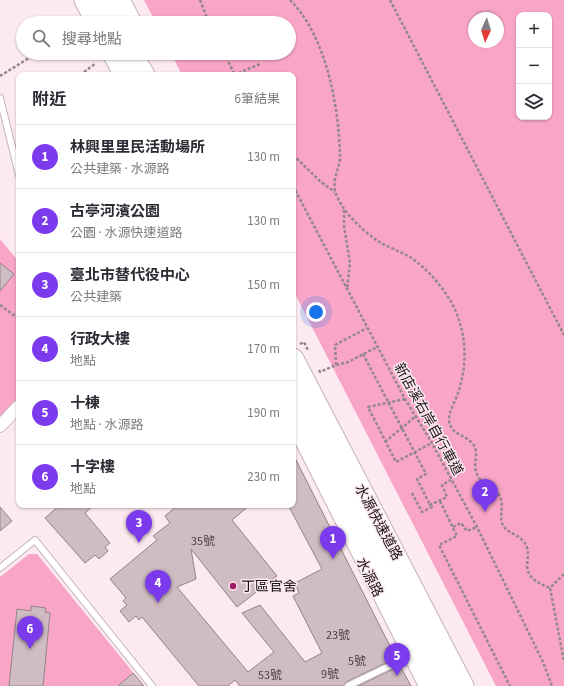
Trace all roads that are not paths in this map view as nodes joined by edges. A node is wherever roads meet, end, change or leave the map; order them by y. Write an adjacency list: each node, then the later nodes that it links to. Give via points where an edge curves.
1 (77, 0): 4 (street)
2 (85, 0): 3 (highway)
3 (108, 11): 5 (highway)
4 (85, 16)
5 (118, 16)
6 (108, 60): 10 (street)
7 (118, 60): 11 (highway)
8 (135, 60): 12 (highway)
9 (150, 60): 13 (highway)
10 (114, 72)
11 (124, 72)
12 (142, 72)
13 (156, 72)
14 (0, 98): 15 (lane)
15 (16, 163)
16 (296, 365): 27 (highway, 水源快速道路)
17 (296, 397): 26 (highway, 水源快速道路)
18 (16, 409): 19 (street)
19 (0, 426)
20 (296, 431): 22 (street, 水源路)
21 (0, 568): 23 (lane, via 35,540)
22 (410, 656): 24 (lane); 25 (street, 水源路)
23 (152, 686)
24 (348, 686)
25 (425, 686)
26 (441, 686)
27 (463, 686)

